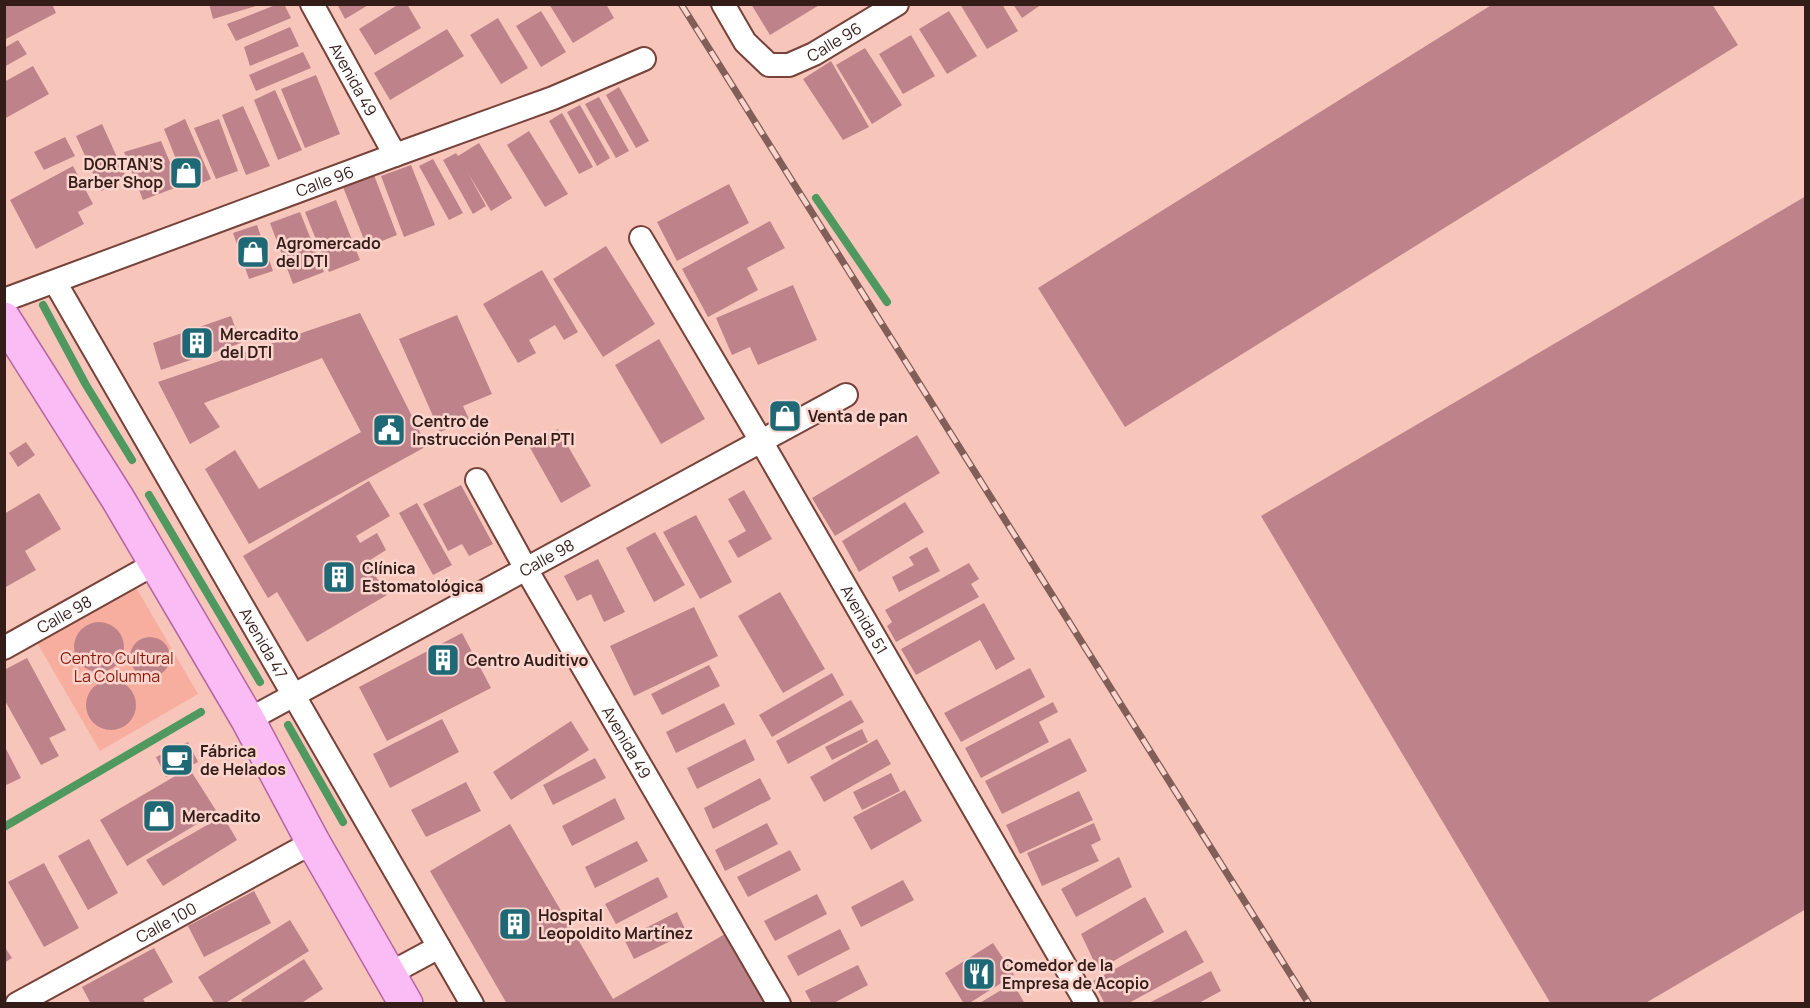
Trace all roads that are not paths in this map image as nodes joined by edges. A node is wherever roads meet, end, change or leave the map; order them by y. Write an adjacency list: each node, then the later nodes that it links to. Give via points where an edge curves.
1 (312, 4): 5 (street, Avenida 49)
2 (723, 4): 3 (street, Calle 96, via 745,42 769,65 789,65 813,54)
3 (897, 4)
4 (644, 58): 5 (street, Calle 96, via 553,98)
5 (395, 155): 7 (street, Calle 96)
6 (641, 238): 11 (street, Avenida 51)
7 (55, 282): 8 (street, Calle 96); 16 (street, Avenida 47)
8 (4, 300)
9 (4, 319): 13 (main road)
10 (846, 395): 11 (street, Calle 98)
11 (761, 441): 14 (street, Calle 98); 25 (street, Avenida 51)
12 (477, 480): 14 (street, Avenida 49)
13 (156, 563): 15 (street, Calle 98); 17 (main road)
14 (526, 569): 16 (street, Calle 98); 24 (street, Avenida 49)
15 (4, 648)
16 (293, 695): 17 (street, Calle 98); 19 (street, Avenida 47)
17 (248, 720): 18 (main road)
18 (313, 842): 20 (main road); 21 (street, Calle 100)
19 (439, 947): 20 (street); 23 (street, Avenida 47)
20 (389, 974): 22 (main road)
21 (18, 1004)
22 (406, 1004)
23 (472, 1004)
24 (779, 1004)
25 (1087, 1004)

